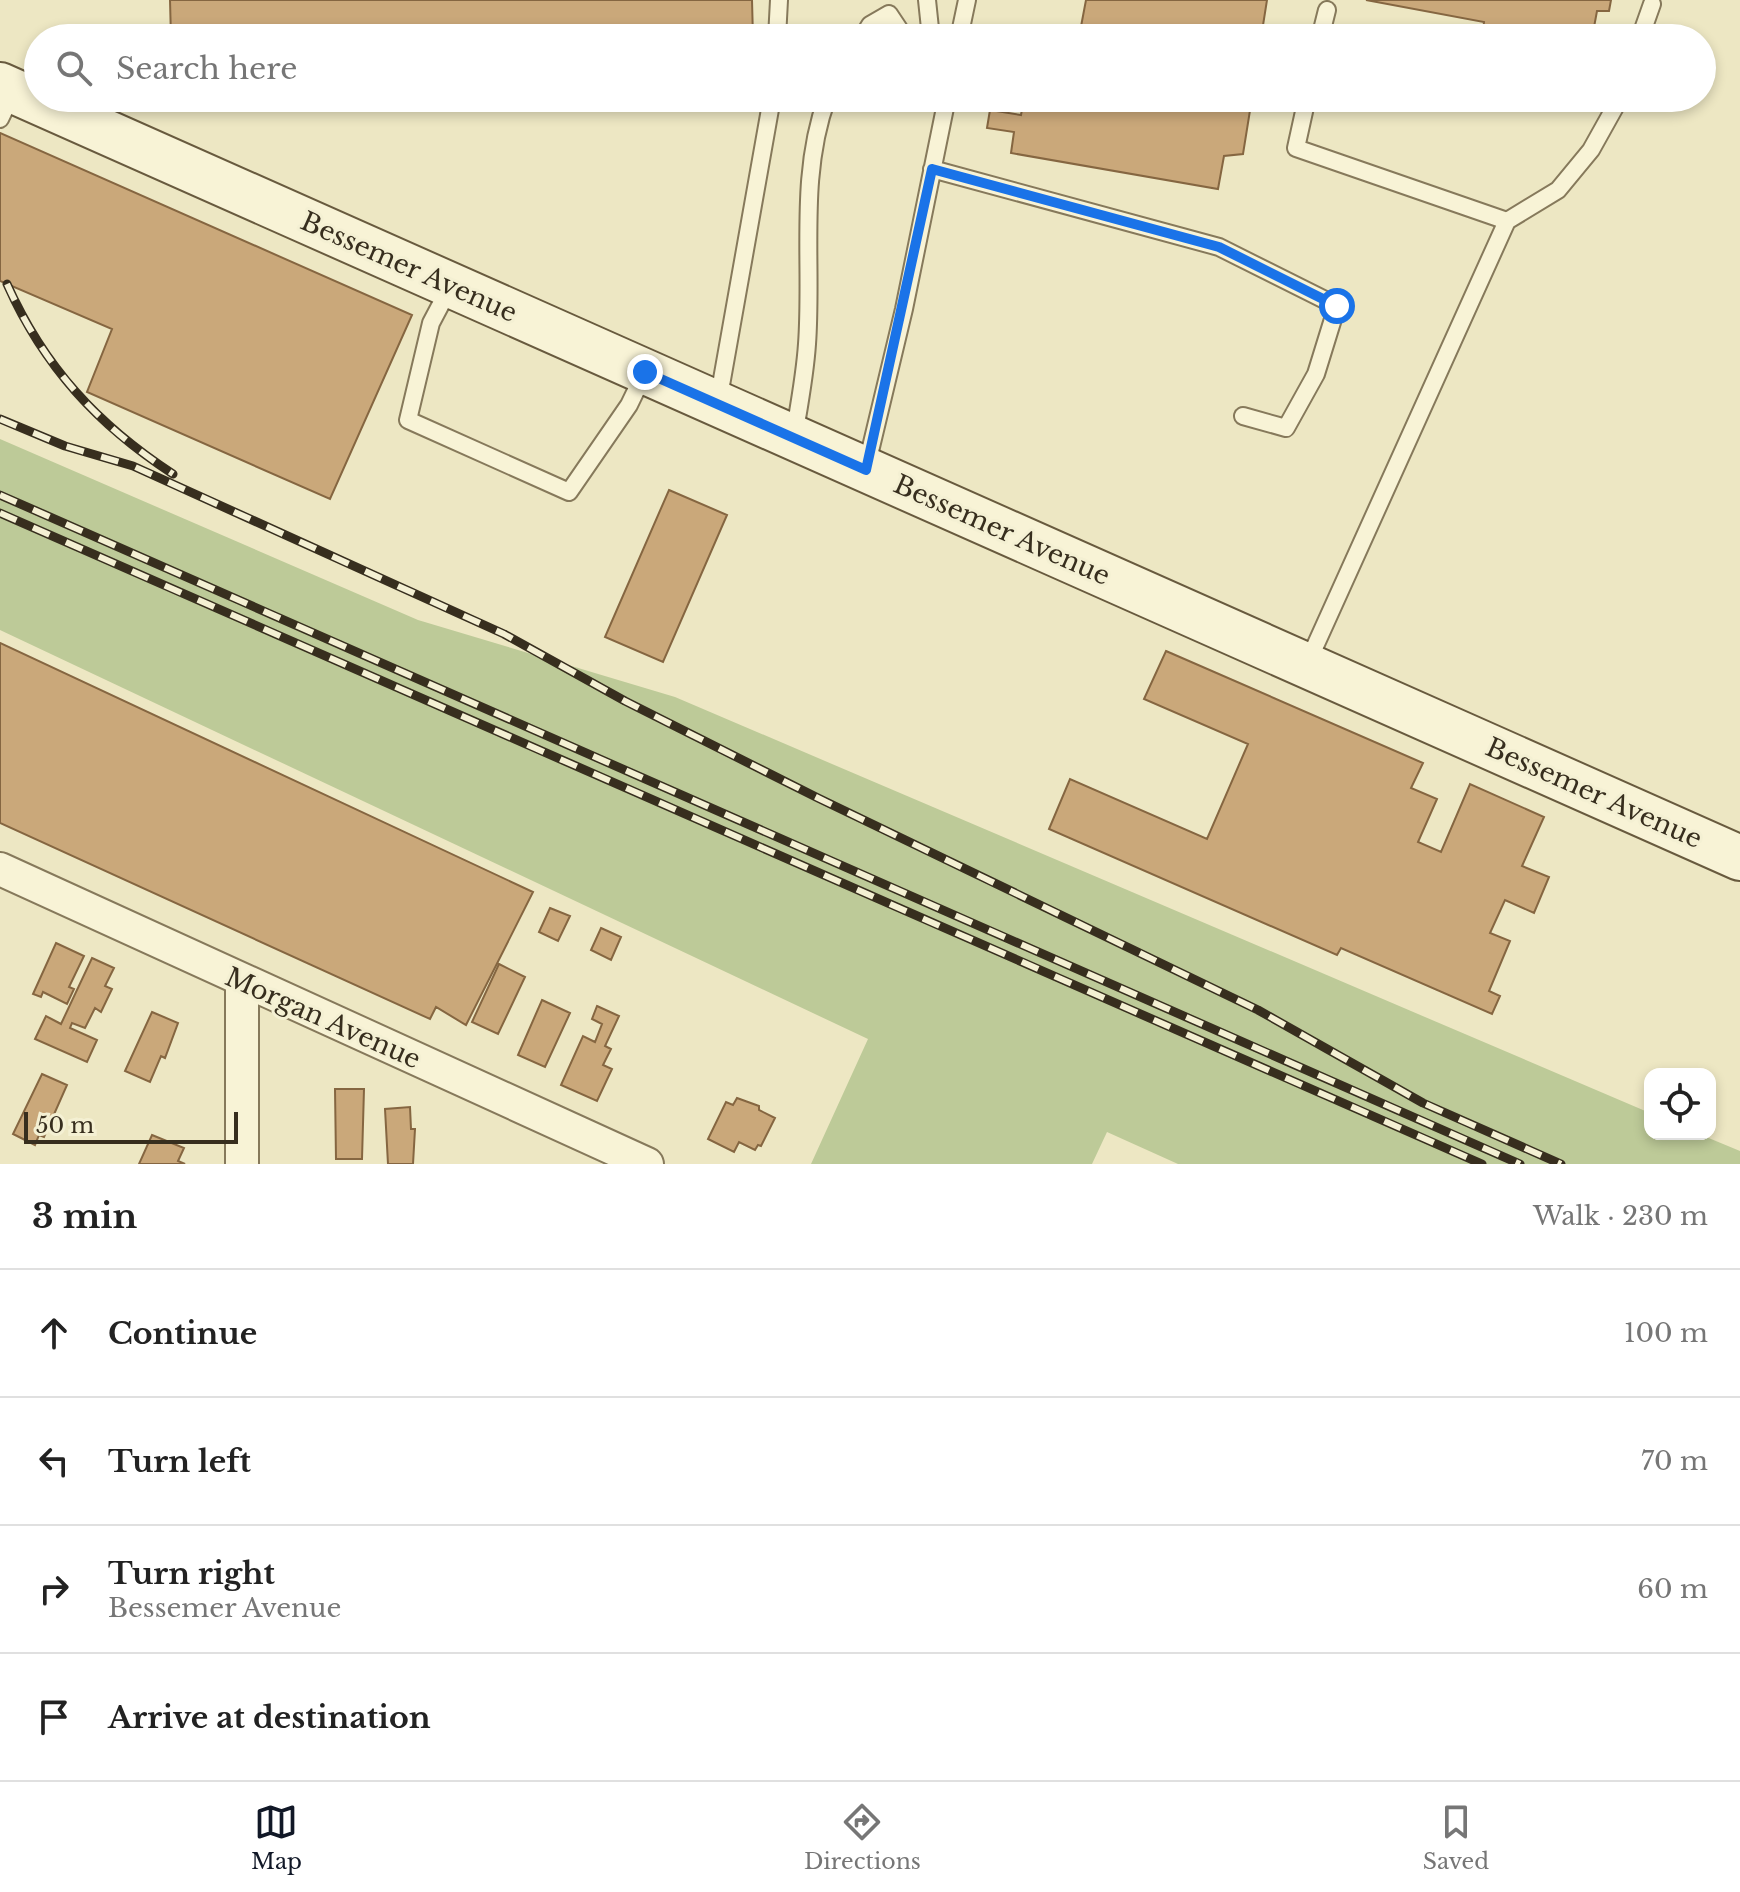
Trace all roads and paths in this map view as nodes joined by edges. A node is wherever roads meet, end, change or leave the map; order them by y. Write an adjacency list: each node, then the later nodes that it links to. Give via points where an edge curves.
1 (779, 0): 6 (lane)
2 (927, 0): 9 (lane)
3 (967, 0): 10 (lane)
4 (1652, 4): 12 (lane)
5 (1327, 10): 11 (lane)
6 (778, 24)
7 (872, 24): 8 (lane, via 889,14)
8 (896, 24)
9 (930, 24)
10 (962, 24)
11 (1324, 24)
12 (1645, 24)
13 (4, 98): 14 (street, Bessemer Avenue)
14 (24, 106)
15 (37, 112): 25 (street, Bessemer Avenue)
16 (770, 112): 27 (lane)
17 (822, 112): 29 (lane, via 807,232 807,344)
18 (937, 112): 22 (lane)
19 (944, 112): 22 (lane)
20 (1304, 112): 24 (lane, via 1296,148)
21 (1612, 112): 24 (lane, via 1591,150 1558,190)
22 (939, 132): 23 (lane)
23 (932, 169): 28 (lane, via 1219,247 1337,306 1316,374 1286,428); 30 (lane)
24 (1507, 221): 31 (lane)
25 (451, 285): 26 (street, Bessemer Avenue); 26 (lane, via 431,323 408,420 569,492 629,405)
26 (645, 372): 27 (street, Bessemer Avenue)
27 (718, 404): 29 (street, Bessemer Avenue)
28 (1243, 416)
29 (794, 438): 30 (street, Bessemer Avenue)
30 (866, 470): 31 (street, Bessemer Avenue)
31 (1307, 666): 32 (street, Bessemer Avenue)
32 (1740, 858)
33 (0, 869): 34 (street, Morgan Avenue)
34 (242, 982): 35 (street); 36 (street, Morgan Avenue)
35 (242, 1164)
36 (647, 1164)

